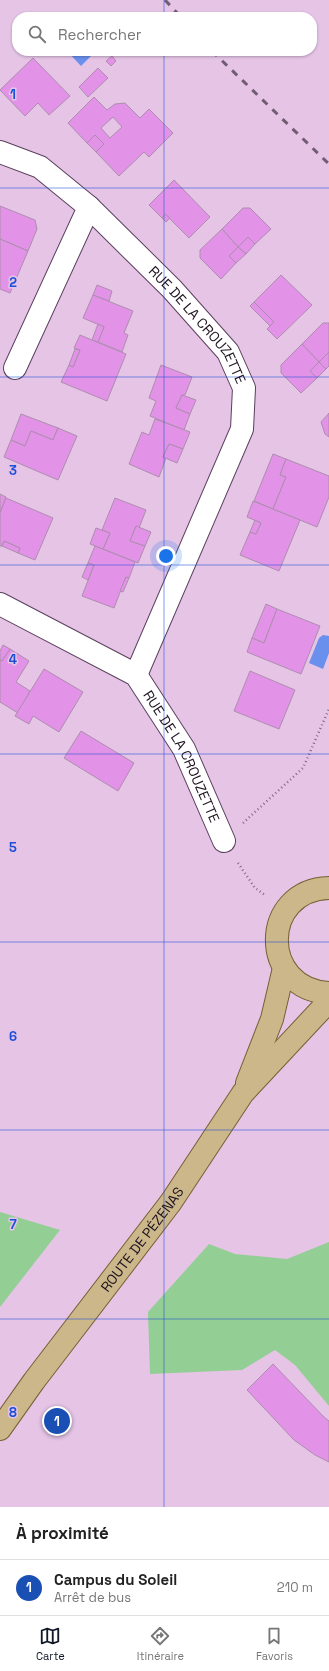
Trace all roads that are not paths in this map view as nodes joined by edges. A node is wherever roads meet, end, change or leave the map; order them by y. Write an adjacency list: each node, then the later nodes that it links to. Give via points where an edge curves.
1 (0, 152): 2 (street, RUE DE LA CROUZETTE, via 40,167)
2 (89, 206): 3 (street); 5 (street, RUE DE LA CROUZETTE, via 172,289 228,352 244,388 242,429)
3 (15, 368)
4 (0, 604): 5 (street, RUE DE LA CROUZETTE)
5 (136, 675): 6 (street, RUE DE LA CROUZETTE, via 184,750)
6 (224, 841)
7 (326, 883): 8 (main road, via 301,896 286,910 277,928 276,949)
8 (284, 968): 9 (main road, via 303,986); 11 (main road, ROUTE DE PÉZENAS, via 272,1019)
9 (329, 993)
10 (329, 1001): 11 (main road, ROUTE DE PÉZENAS)
11 (243, 1093): 12 (main road, ROUTE DE PÉZENAS, via 171,1202)
12 (34, 1381): 13 (main road, ROUTE DE PÉZENAS); 14 (main road, ROUTE DE PÉZENAS)
13 (0, 1414)
14 (0, 1429)

